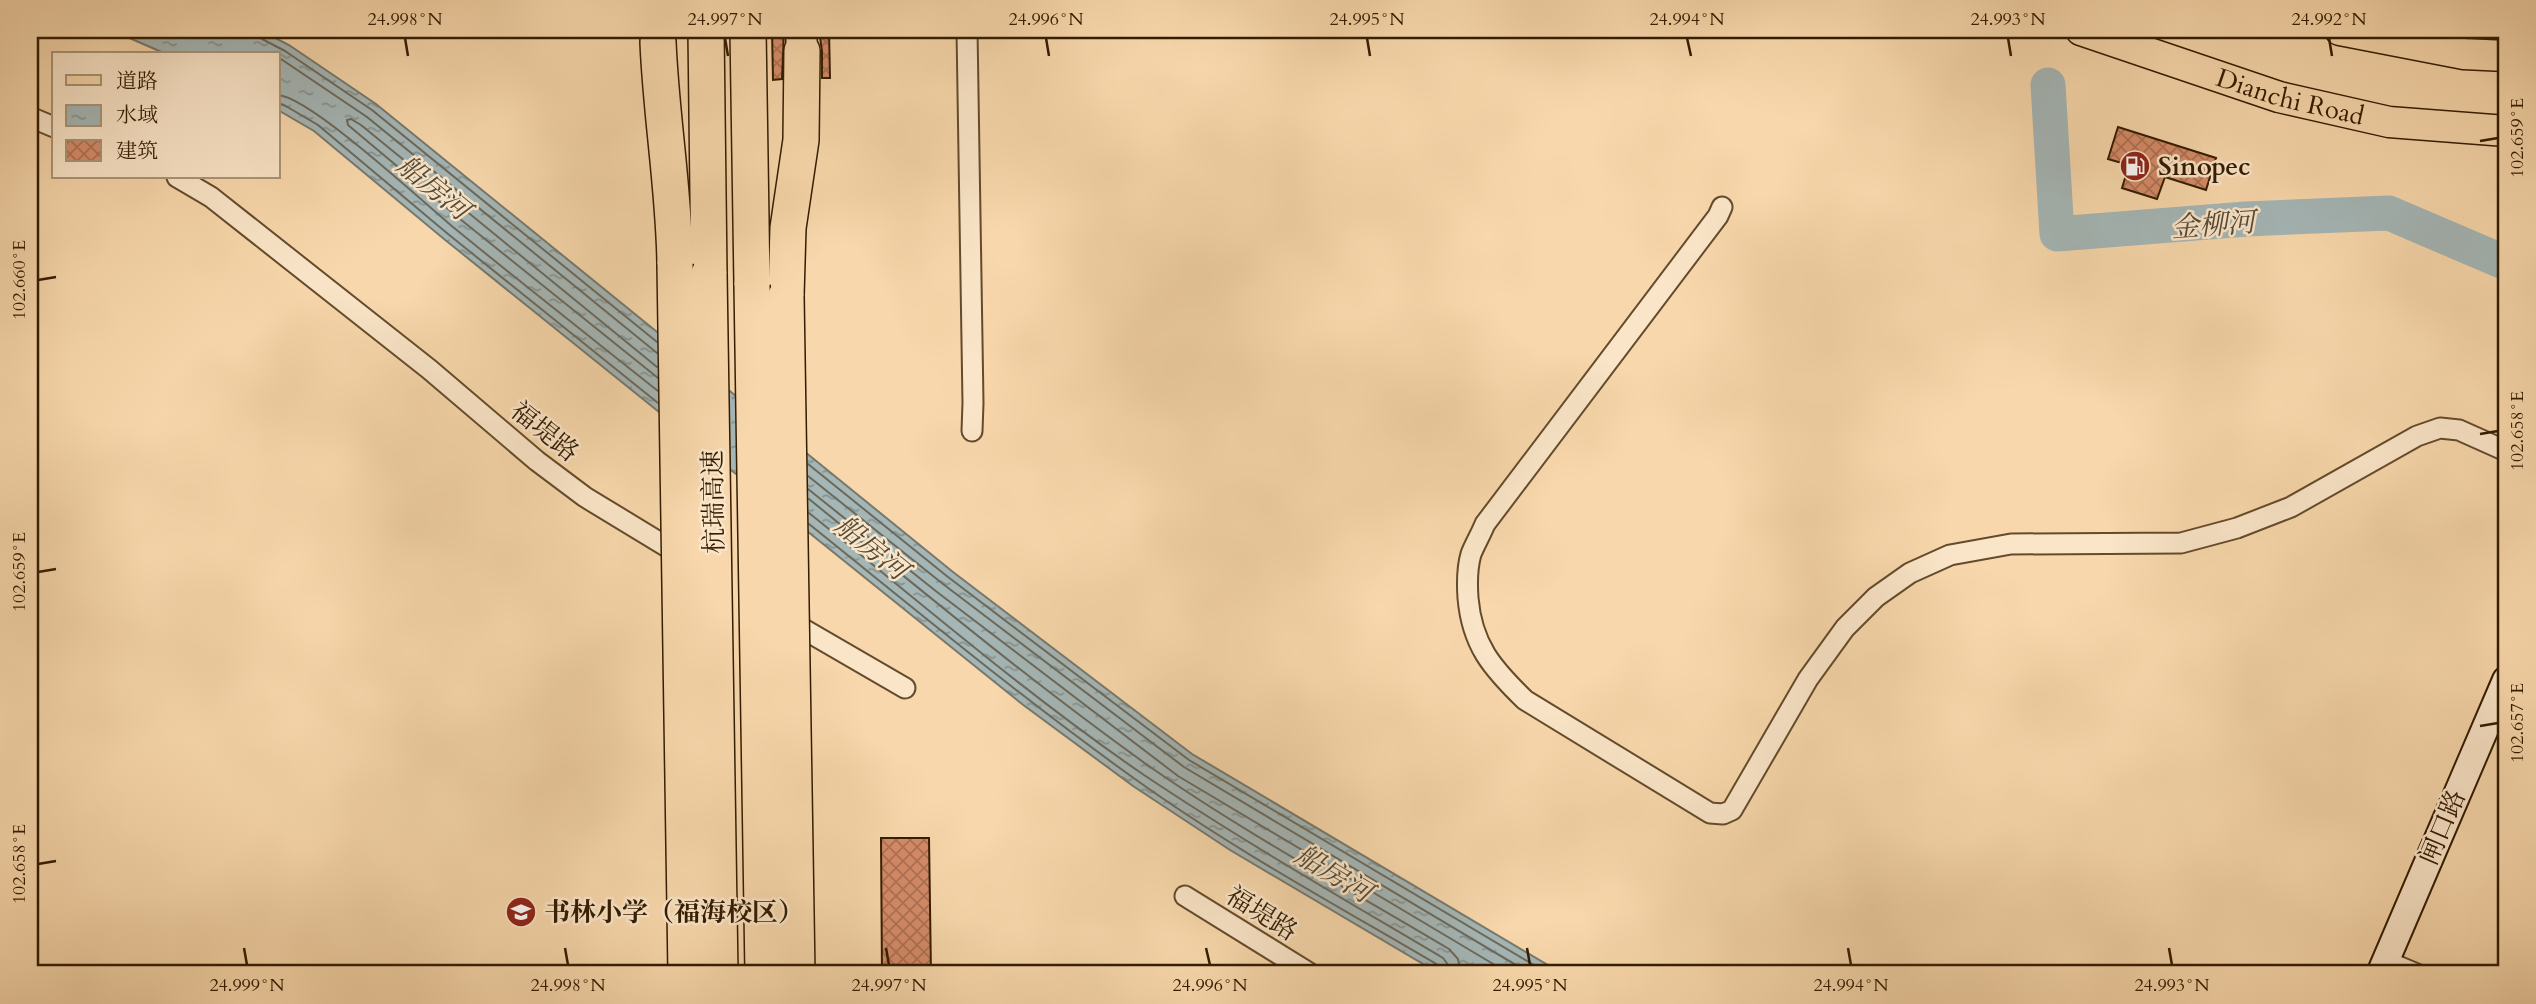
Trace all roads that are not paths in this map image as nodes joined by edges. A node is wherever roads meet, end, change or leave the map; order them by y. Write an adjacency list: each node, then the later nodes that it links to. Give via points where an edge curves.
1 (706, 30): 21 (highway, 杭瑞高速, bridge)
2 (748, 30): 22 (highway, 杭瑞高速, bridge)
3 (967, 30): 14 (street)
4 (2081, 30): 11 (main road, Dianchi Road, via 2279,97 2389,122)
5 (2340, 30): 8 (main road, via 2464,54)
6 (658, 36): 20 (highway, bridge, via 675,264)
7 (802, 41): 23 (highway, bridge, via 801,140 788,228 786,296)
8 (2506, 55)
9 (30, 117): 10 (street)
10 (52, 126)
11 (2506, 131)
12 (179, 178): 17 (street, 福堤路, via 211,197 584,497)
13 (1722, 207): 15 (street, via 1485,524 1471,555 1467,584 1470,620 1479,647 1525,700 1710,813 1732,810 1808,679 1845,628 1910,572 1950,555 2011,544 2181,543 2237,528 2291,507 2417,436 2440,428 2459,430)
14 (972, 431)
15 (2506, 451)
16 (2506, 680): 19 (street, 闸口路)
17 (905, 688)
18 (1185, 896): 24 (street, 福堤路)
19 (2383, 967): 25 (street)
20 (686, 974)
21 (720, 974)
22 (763, 974)
23 (797, 974)
24 (1311, 974)
25 (2417, 974)

